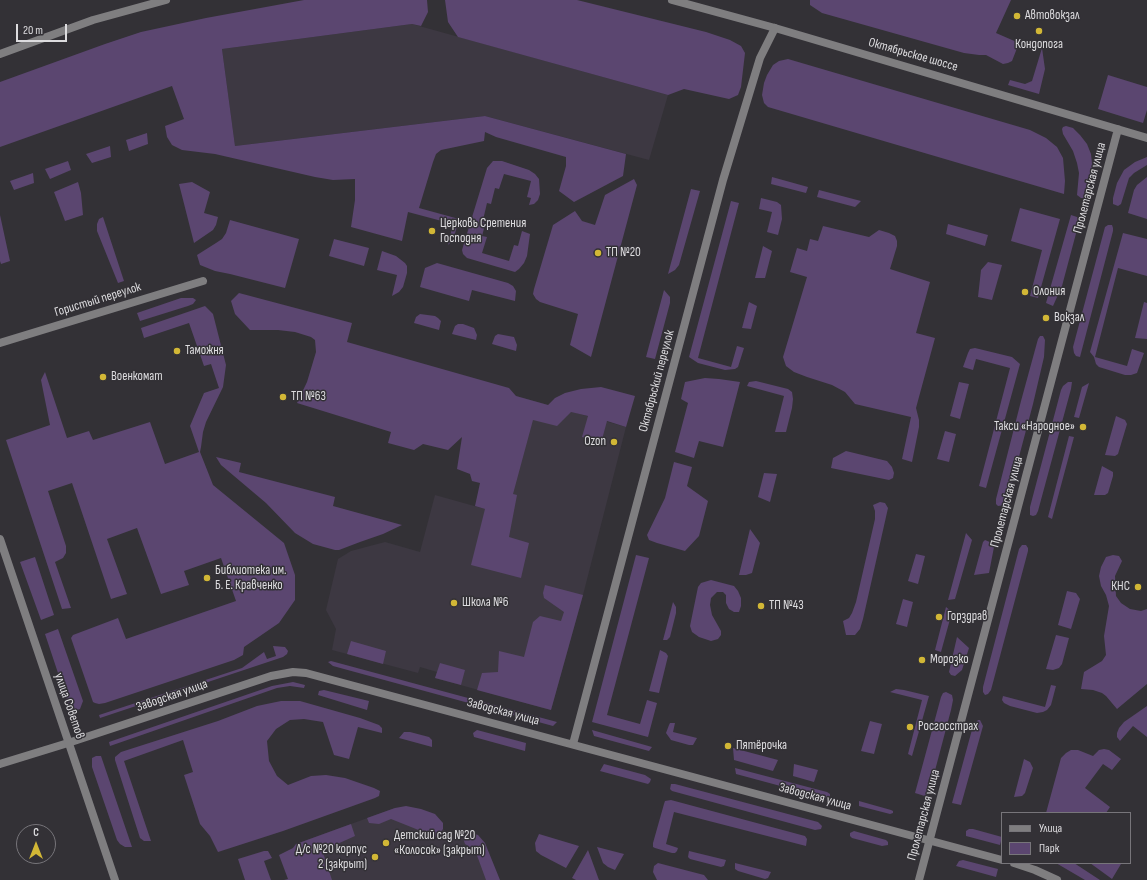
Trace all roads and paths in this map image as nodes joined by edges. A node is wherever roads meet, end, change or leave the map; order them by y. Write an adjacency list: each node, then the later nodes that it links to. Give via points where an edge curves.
1 (166, 0): 4 (street, via 93,20)
2 (672, 0): 3 (street, Октябрьское шоссе)
3 (775, 28): 5 (street, Октябрьское шоссе); 11 (street, Октябрьский переулок, via 760,58 723,180)
4 (0, 54)
5 (1118, 129): 6 (street, Октябрьское шоссе); 13 (street, Пролетарская улица)
6 (1147, 138)
7 (203, 281): 8 (street, Гористый переулок)
8 (0, 343)
9 (0, 539): 10 (street, улица Советов)
10 (68, 743): 11 (street, Заводская улица, via 252,681 293,672 312,674); 12 (street, Заводская улица); 16 (street, улица Советов)
11 (573, 744): 13 (street, Заводская улица)
12 (0, 764)
13 (929, 841): 14 (street, Заводская улица); 17 (street, Пролетарская улица)
14 (1001, 860)
15 (1017, 864): 18 (street)
16 (115, 880)
17 (919, 880)
18 (1057, 880)

